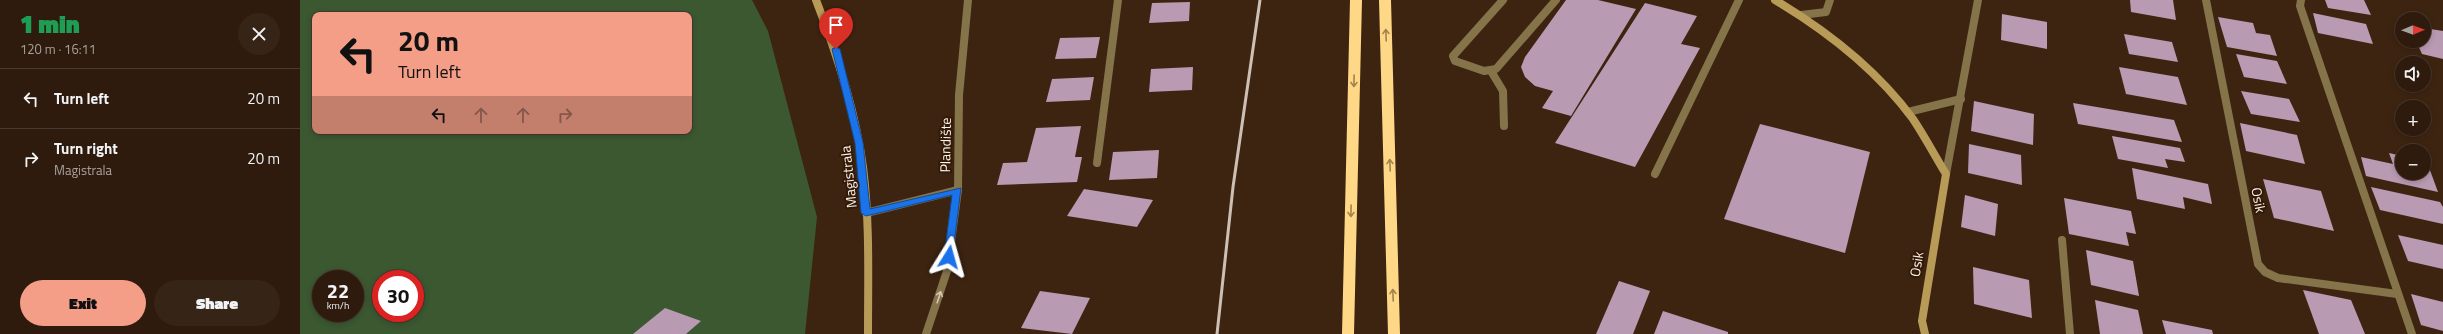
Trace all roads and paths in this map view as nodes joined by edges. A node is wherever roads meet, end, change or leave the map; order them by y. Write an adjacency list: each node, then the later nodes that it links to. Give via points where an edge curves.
1 (816, 0): 23 (main road, Magistrala, via 836,49 859,143)
2 (968, 0): 22 (street, Plandište, via 959,96)
3 (1118, 0): 19 (street)
4 (1356, 0): 28 (highway, one-way to 28)
5 (1385, 0): 29 (highway, one-way to 5)
6 (1503, 0): 15 (street, via 1453,56 1455,61)
7 (1556, 0): 15 (street, via 1496,69)
8 (1739, 0): 20 (street)
9 (1774, 0): 14 (main road)
10 (1830, 0): 14 (street, via 1826,12)
11 (1978, 0): 16 (street, Osik)
12 (2206, 0): 25 (street, Osik, via 2258,264 2265,272 2278,278)
13 (2301, 0): 25 (street, via 2300,6)
14 (1801, 15): 17 (main road, via 1836,40 1865,66)
15 (1491, 71): 18 (street, via 1501,82 1504,92)
16 (1962, 99): 17 (street); 21 (street, Osik)
17 (1908, 112): 21 (main road)
18 (1504, 126)
19 (1097, 162)
20 (1655, 174)
21 (1946, 174): 30 (main road, Osik, via 1922,321)
22 (958, 190): 23 (street); 27 (street, Plandište, one-way to 22, via 947,271)
23 (866, 213): 26 (main road, Magistrala)
24 (2062, 240): 31 (street)
25 (2397, 294): 32 (street)
26 (868, 334)
27 (926, 334)
28 (1348, 334)
29 (1394, 334)
30 (1925, 334)
31 (2070, 334)
32 (2412, 334)

